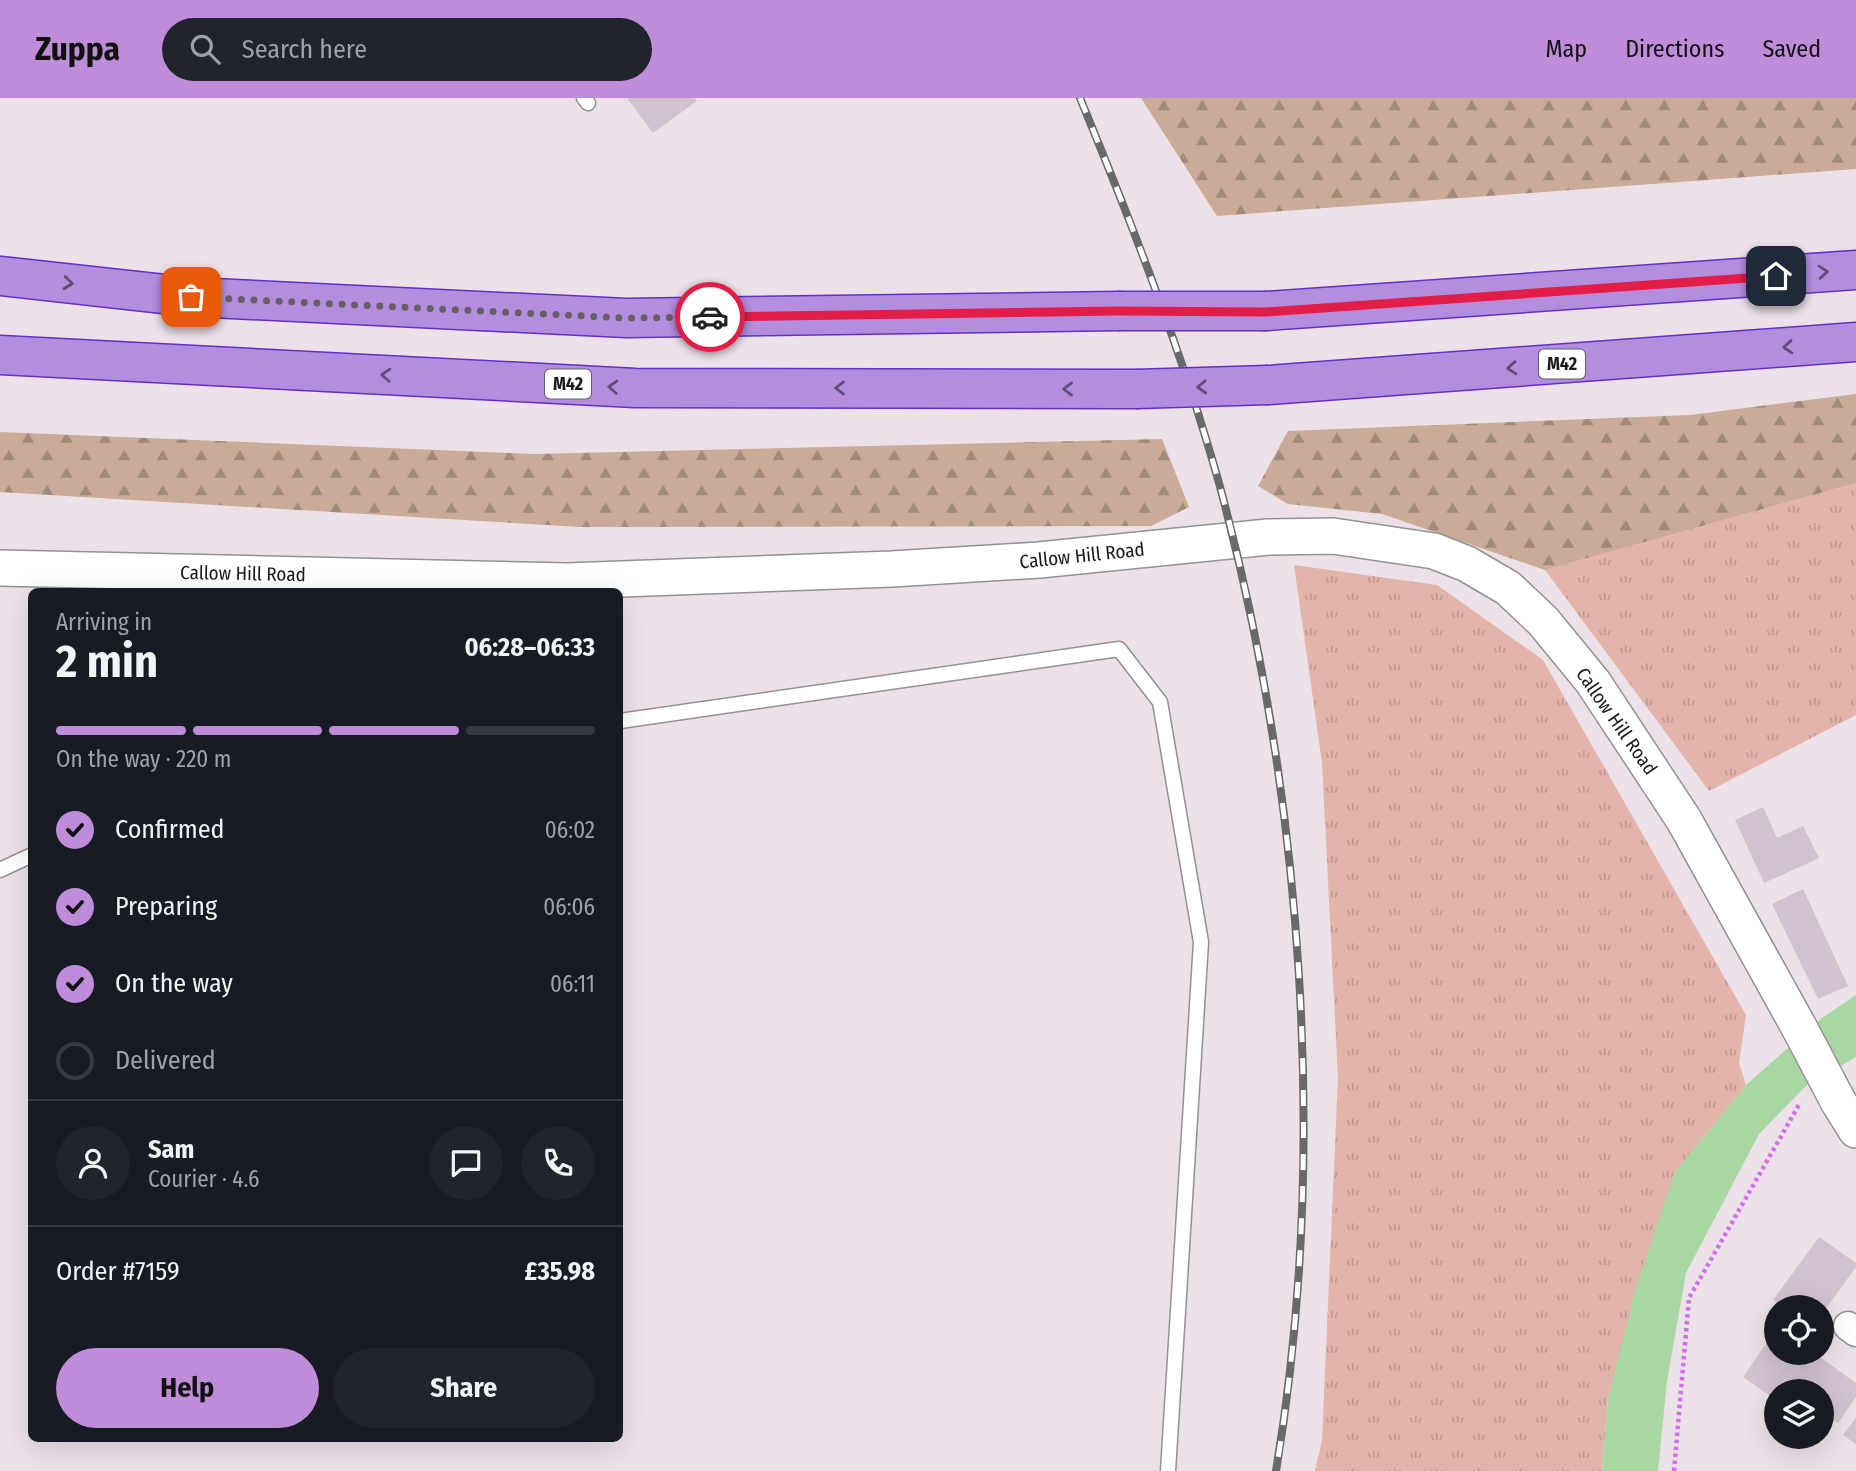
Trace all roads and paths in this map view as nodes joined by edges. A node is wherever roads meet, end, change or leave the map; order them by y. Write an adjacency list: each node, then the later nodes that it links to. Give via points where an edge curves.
1 (1856, 270): 2 (highway, one-way to 1, bridge, via 191,297 626,318 1266,312)
2 (0, 276)
3 (1856, 342): 4 (highway, M42, one-way to 4, bridge, via 1268,385 1136,389 635,388)
4 (0, 355)
5 (0, 568): 6 (street, Callow Hill Road)
6 (518, 585): 11 (street, Callow Hill Road, bridge, via 1039,560 1268,537 1333,536 1434,551 1467,564 1508,588 1543,621 1593,682 1684,820)
7 (623, 721): 12 (lane, via 1119,649 1160,702 1200,942)
8 (28, 857): 9 (lane)
9 (0, 870)
10 (1802, 1100): 13 (path, via 1689,1298)
11 (1847, 1116)
12 (1168, 1471)
13 (1674, 1471)

